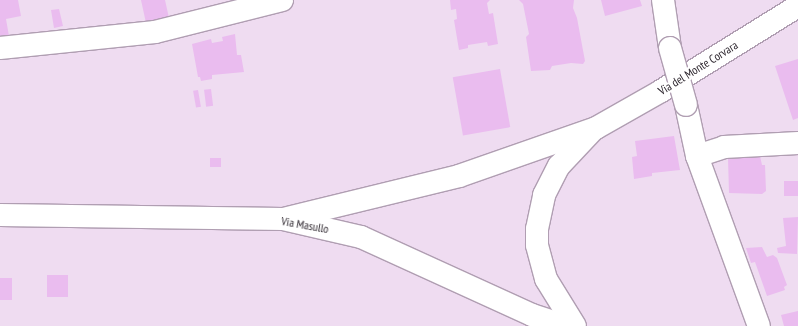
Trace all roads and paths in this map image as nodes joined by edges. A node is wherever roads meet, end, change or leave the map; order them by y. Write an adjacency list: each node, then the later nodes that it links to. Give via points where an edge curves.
1 (663, 0): 7 (main road, bridge, via 670,48)
2 (270, 2): 4 (main road, via 155,32)
3 (798, 6): 5 (main road, Via del Monte Corvara)
4 (0, 48)
5 (596, 128): 9 (main road, via 459,176); 11 (main road, via 559,166 544,195 537,229 537,245 546,279)
6 (798, 143): 7 (main road, via 724,148)
7 (697, 156): 12 (main road)
8 (0, 215): 9 (main road, Via Masullo)
9 (283, 219): 10 (main road, Via Masullo, via 361,237 532,315)
10 (566, 326)
11 (575, 326)
12 (758, 326)

